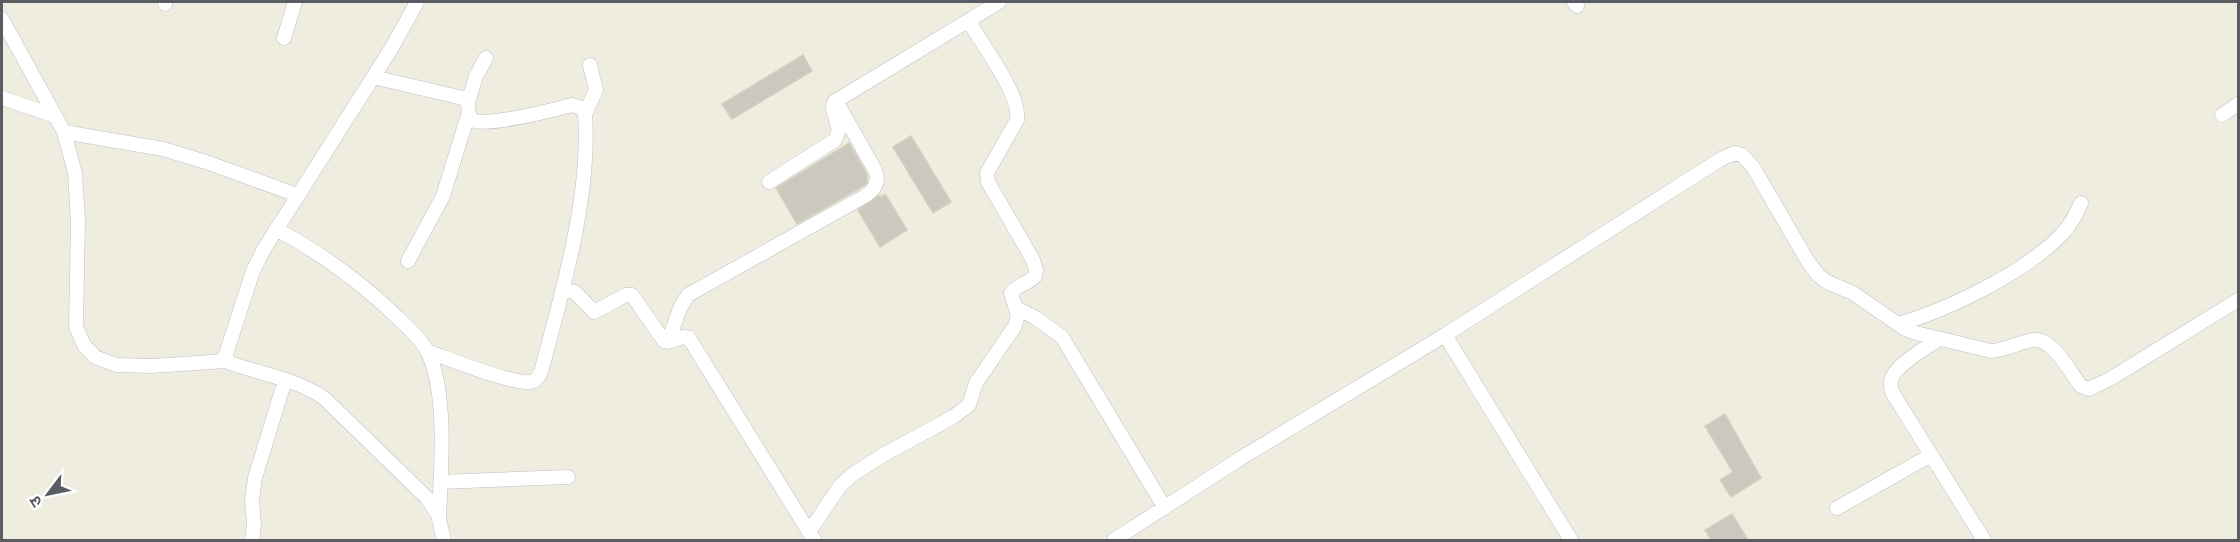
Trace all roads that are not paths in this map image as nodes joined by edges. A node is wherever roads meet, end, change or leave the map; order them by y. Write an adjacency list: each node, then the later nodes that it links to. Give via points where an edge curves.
1 (296, 2): 6 (street)
2 (417, 2): 9 (street)
3 (999, 2): 5 (street)
4 (2, 19): 16 (street)
5 (969, 22): 11 (street); 25 (street, via 1018,111 1017,120 987,172 988,182 1036,270 1031,281 1011,293)
6 (284, 38)
7 (486, 58): 13 (street, via 476,76)
8 (590, 65): 14 (street, via 596,94)
9 (373, 77): 13 (street, via 463,98); 19 (street)
10 (2, 98): 16 (street)
11 (836, 101): 18 (street, via 833,109 839,130 835,140); 29 (street, via 873,164 878,179 875,187 688,294)
12 (2238, 104): 15 (street)
13 (468, 109): 14 (street, via 474,122 572,105 582,108); 22 (street, via 443,196)
14 (585, 114): 23 (street, via 582,188)
15 (2222, 115)
16 (55, 116): 17 (street)
17 (64, 132): 19 (street, via 163,150); 31 (street, via 75,173 76,327 84,345 95,357 116,365)
18 (769, 182)
19 (297, 195): 21 (street)
20 (2081, 203): 26 (street, via 2063,234 2019,269 1938,310)
21 (276, 229): 30 (street, via 344,271 402,322); 31 (street, via 253,271)
22 (408, 261)
23 (562, 290): 29 (street, via 575,292 594,312 632,295 660,338); 30 (street, via 541,372 532,382 504,377)
24 (2238, 300): 28 (street, via 2089,389 2081,386 2043,340 1991,351)
25 (1016, 308): 36 (street, via 1062,337); 39 (street, via 1015,326 976,383 969,405 852,475 840,486)
26 (1898, 324): 27 (street, via 1874,305 1818,275 1753,167 1735,153); 28 (street)
27 (1445, 335): 36 (street); 43 (street)
28 (1939, 339): 33 (street, via 1902,365 1890,381 1895,398)
29 (668, 342): 39 (street, via 687,336 691,340)
30 (427, 351): 35 (street, via 436,377)
31 (226, 361): 32 (street)
32 (285, 380): 38 (street, via 324,398 427,498); 40 (street, via 255,478)
33 (1930, 455): 37 (street); 44 (street)
34 (568, 477): 35 (street)
35 (440, 482): 38 (street)
36 (1165, 508): 42 (street)
37 (1836, 508)
38 (439, 519): 41 (street)
39 (812, 536)
40 (252, 540)
41 (444, 540)
42 (1113, 540)
43 (1571, 540)
44 (1984, 540)

